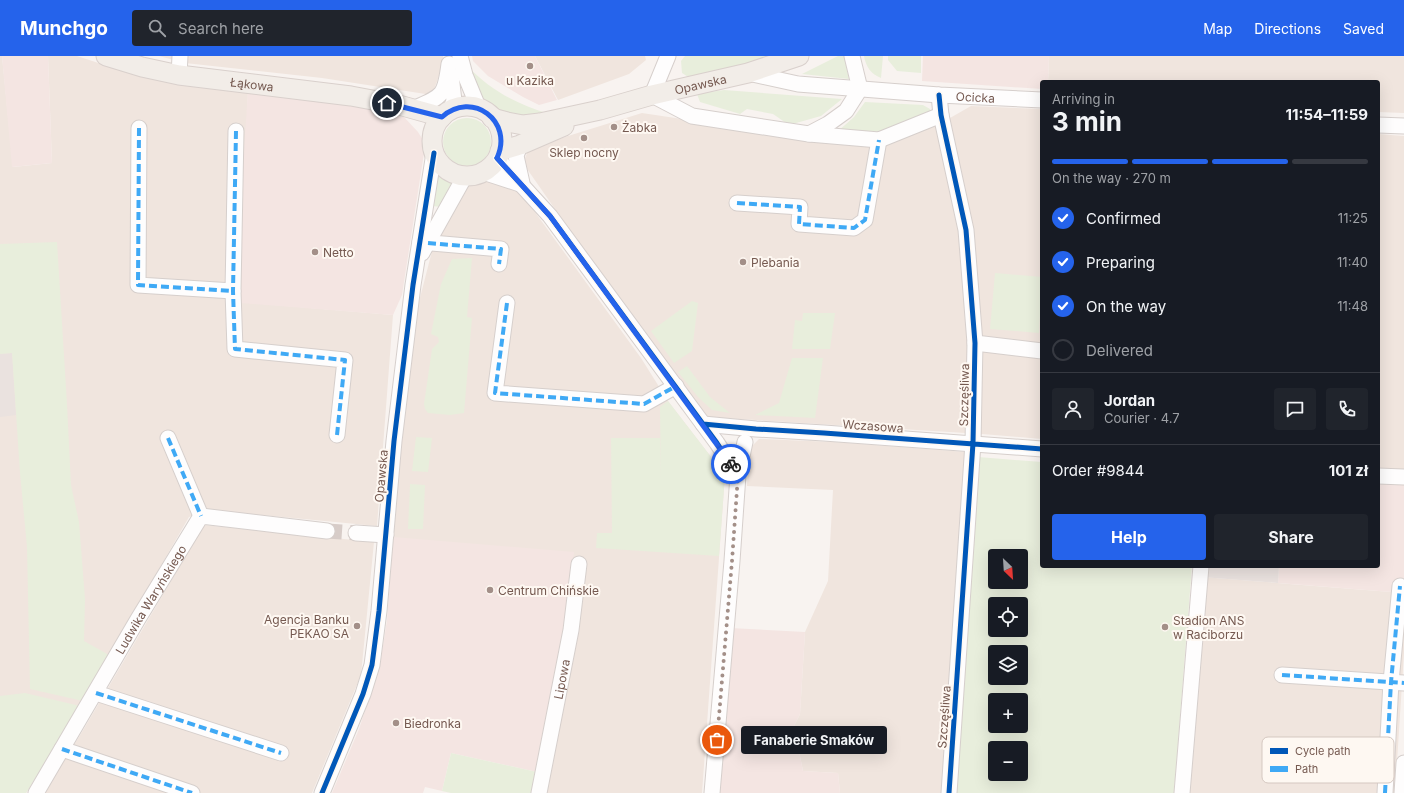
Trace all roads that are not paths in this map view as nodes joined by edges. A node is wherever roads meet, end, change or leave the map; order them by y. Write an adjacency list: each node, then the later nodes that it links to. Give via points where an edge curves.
1 (106, 56): 8 (main road, Łąkowa)
2 (180, 56): 8 (street)
3 (668, 56): 10 (street)
4 (799, 56): 7 (main road, Opawska)
5 (852, 56): 9 (street)
6 (453, 59): 13 (street, via 441,94 436,99); 15 (street); 16 (street, via 454,101)
7 (748, 73): 9 (street, Ocicka, via 798,84); 10 (main road, Opawska)
8 (179, 75): 13 (main road, Łąkowa, via 351,96)
9 (860, 88): 11 (street, Ocicka); 22 (street, via 846,111)
10 (652, 95): 14 (main road, Opawska); 22 (street, via 692,116)
11 (939, 95): 12 (street, Ocicka); 17 (street, Szczęśliwa)
12 (1040, 100)
13 (406, 107): 16 (main road, Łąkowa); 24 (main road, Łąkowa)
14 (600, 110): 15 (main road, Opawska, via 523,125 507,122); 25 (main road, Opawska)
15 (486, 113): 16 (main road, via 462,107); 26 (main road, via 497,124 500,132 502,141)
16 (446, 114): 24 (main road, via 437,124)
17 (941, 115): 23 (street); 34 (street, Szczęśliwa, via 966,230)
18 (1380, 125): 19 (street)
19 (1404, 126)
20 (139, 128): 32 (street, via 138,285)
21 (236, 130): 32 (street)
22 (809, 134): 23 (street)
23 (879, 140): 29 (street, via 865,220 854,228 799,224 800,207)
24 (434, 145): 27 (main road, via 439,162 446,169 455,174); 30 (street, Opawska)
25 (520, 145): 26 (main road, Opawska); 28 (street, via 516,156)
26 (499, 154): 27 (main road, via 490,167); 28 (street)
27 (474, 174): 28 (street); 30 (street, Opawska)
28 (522, 184): 36 (street, via 550,216)
29 (736, 203)
30 (424, 242): 31 (street, via 501,249); 53 (street, Opawska, via 417,263 394,441)
31 (499, 264)
32 (233, 290): 40 (street, via 235,349 345,360)
33 (507, 303): 36 (street, via 495,393 644,404)
34 (975, 343): 35 (street); 44 (street, Szczęśliwa)
35 (1040, 351)
36 (676, 386): 37 (street)
37 (703, 424): 38 (street, Wczasowa); 43 (street)
38 (736, 427): 39 (street, Wczasowa); 43 (street)
39 (756, 430): 42 (street); 44 (street, Wczasowa)
40 (337, 435)
41 (168, 438): 50 (street)
42 (745, 442): 46 (street); 47 (street)
43 (717, 443): 46 (street)
44 (973, 443): 45 (street, Wczasowa); 70 (street, Szczęśliwa)
45 (1040, 449)
46 (726, 456): 47 (street)
47 (738, 475): 69 (street)
48 (1380, 476): 49 (street)
49 (1404, 477)
50 (201, 516): 51 (street); 59 (street, Ludwika Waryńskiego)
51 (327, 531)
52 (356, 533): 53 (street)
53 (386, 535): 67 (street, Opawska, via 372,664 363,694)
54 (579, 564): 68 (street, Lipowa, via 571,630)
55 (1200, 568): 71 (street)
56 (1400, 586): 58 (street)
57 (1282, 675): 58 (street)
58 (1398, 683): 60 (street)
59 (96, 693): 61 (street, Ludwika Waryńskiego); 62 (street)
60 (1391, 737)
61 (62, 749): 65 (street, Ludwika Waryńskiego); 66 (street)
62 (281, 753)
63 (1404, 763): 73 (street)
64 (1385, 783): 72 (street)
65 (36, 793)
66 (192, 793)
67 (322, 793)
68 (539, 793)
69 (712, 793)
70 (949, 793)
71 (1182, 793)
72 (1384, 793)
73 (1402, 793)

